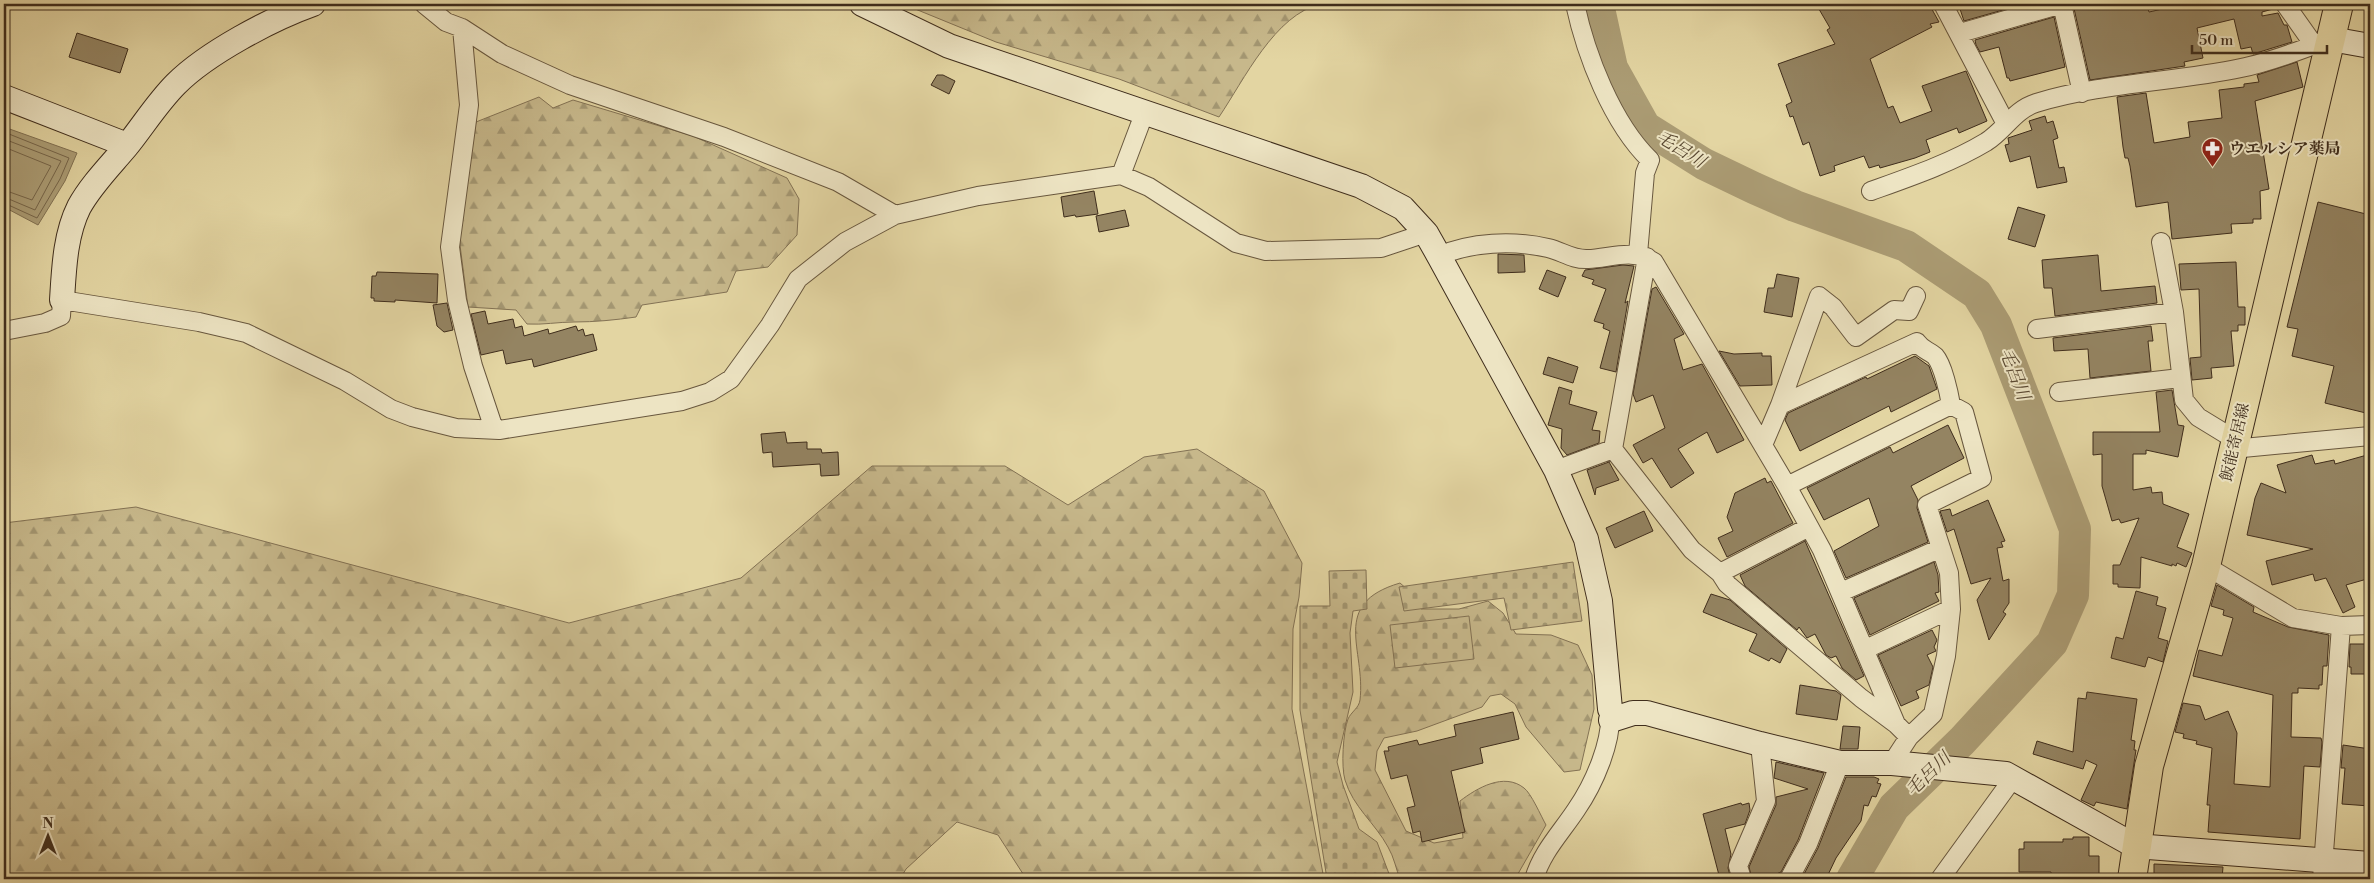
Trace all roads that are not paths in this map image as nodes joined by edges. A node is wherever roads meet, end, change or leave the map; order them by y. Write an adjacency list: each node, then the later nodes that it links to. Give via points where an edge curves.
1 (313, 4): 17 (street, via 201,63 176,84)
2 (424, 4): 9 (street, via 446,22)
3 (862, 4): 15 (street, via 949,46)
4 (1575, 4): 24 (street, via 1588,51 1608,99 1640,150 1650,160 1645,173)
5 (1943, 4): 10 (street)
6 (2062, 4): 10 (street); 13 (street)
7 (2285, 4): 11 (street)
8 (2339, 4): 11 (main road, 飯能寄居線)
9 (462, 28): 20 (street, via 502,54 570,84 838,182); 34 (street, via 469,105 450,247 457,300 473,366)
10 (1960, 33): 16 (street)
11 (2323, 42): 12 (street); 13 (street, via 2242,68); 36 (main road, 飯能寄居線)
12 (2370, 46)
13 (2082, 93): 16 (street, via 2026,107)
14 (4, 97): 17 (street)
15 (1144, 114): 18 (street); 21 (street, via 1361,186 1402,208)
16 (2006, 124): 19 (street, via 1984,143)
17 (127, 145): 26 (street, via 80,206 65,255)
18 (1120, 175): 20 (street, via 978,196); 21 (street, via 1149,187 1236,243 1266,252 1382,248)
19 (1871, 191)
20 (894, 215): 34 (street, via 845,242 798,280 770,326 731,379 710,392 682,401)
21 (1426, 233): 23 (street)
22 (2160, 242): 27 (street)
23 (1439, 256): 24 (street, via 1460,247 1494,244 1535,245 1551,248 1570,258); 39 (street)
24 (1643, 256): 37 (street, via 1654,262); 38 (street)
25 (1916, 296): 33 (street, via 1909,311 1894,310 1856,337 1832,306 1819,296)
26 (62, 300): 29 (street, via 61,316 45,323); 34 (street, via 199,322 246,333 405,414 456,428)
27 (2174, 312): 28 (street); 30 (street)
28 (2037, 329)
29 (4, 331)
30 (2180, 378): 31 (street); 36 (street, via 2184,400 2198,417)
31 (2059, 392)
32 (1951, 405): 33 (street, via 1936,357 1917,342); 40 (street); 42 (street, via 1964,412 1982,478 1927,505)
33 (1780, 406): 37 (street)
34 (494, 429)
35 (2370, 436): 36 (street)
36 (2233, 444): 43 (main road, 飯能寄居線)
37 (1763, 445): 40 (street)
38 (1613, 449): 39 (street); 44 (street, via 1692,550)
39 (1556, 470): 50 (street, via 1586,539 1600,601)
40 (1787, 486): 41 (street)
41 (1809, 527): 44 (street); 45 (street)
42 (1941, 548): 45 (street); 46 (street, via 1949,573)
43 (2206, 566): 48 (street, via 2293,618); 57 (main road, 飯能寄居線, via 2149,766)
44 (1720, 573): 51 (street, via 1734,590)
45 (1841, 592): 49 (street)
46 (1951, 609): 49 (street); 52 (street, via 1946,656 1933,714)
47 (2370, 624): 48 (street)
48 (2341, 626): 59 (street)
49 (1866, 648): 51 (street)
50 (1610, 714): 53 (street, via 1647,713); 60 (street, via 1606,750 1577,809 1540,861)
51 (1896, 724): 52 (street)
52 (1909, 737): 55 (street)
53 (1760, 744): 54 (street); 61 (street, via 1766,801 1738,866)
54 (1840, 762): 55 (street); 62 (street, via 1808,844)
55 (1900, 764): 56 (street)
56 (2005, 775): 57 (street); 63 (street)
57 (2135, 846): 59 (street); 64 (main road, 飯能寄居線)
58 (2370, 864): 59 (street)
59 (2323, 870)
60 (1534, 879)
61 (1742, 879)
62 (1789, 879)
63 (1940, 879)
64 (2132, 879)

